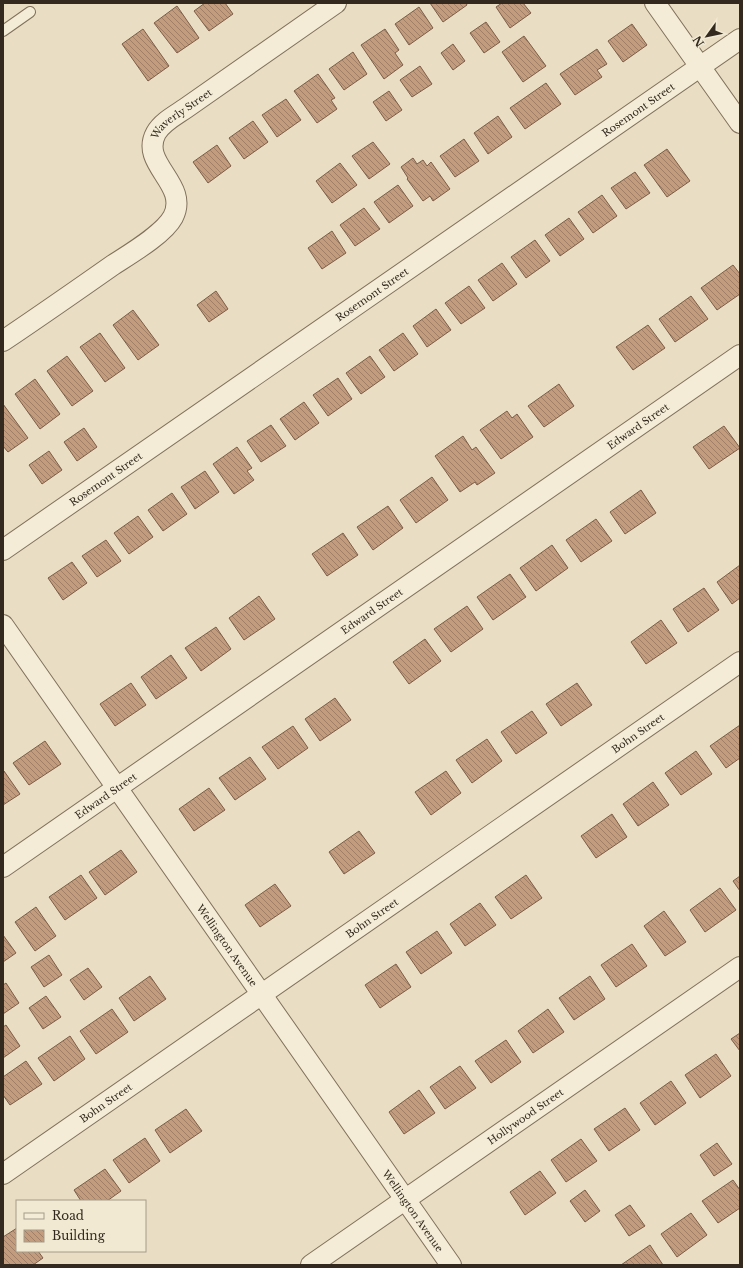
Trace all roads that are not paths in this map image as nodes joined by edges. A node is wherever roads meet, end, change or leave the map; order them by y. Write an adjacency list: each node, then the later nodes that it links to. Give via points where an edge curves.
1 (336, 3): 8 (street, Waverly Street, via 163,125 156,133 153,146 158,165 175,191 177,204 168,226)
2 (655, 3): 6 (street)
3 (30, 12): 4 (lane)
4 (3, 31)
5 (740, 39): 6 (street, Rosemont Street)
6 (700, 66): 7 (street); 10 (street, Rosemont Street)
7 (740, 123)
8 (3, 341)
9 (740, 355): 13 (street, Edward Street)
10 (3, 550)
11 (3, 625): 13 (street, Wellington Avenue)
12 (740, 662): 16 (street, Bohn Street)
13 (116, 788): 14 (street, Edward Street); 16 (street, Wellington Avenue)
14 (3, 867)
15 (740, 967): 18 (street, Hollywood Street)
16 (261, 995): 17 (street, Bohn Street); 18 (street, Wellington Avenue)
17 (3, 1174)
18 (405, 1200): 19 (street, Hollywood Street); 20 (street, Wellington Avenue)
19 (311, 1265)
20 (451, 1265)

